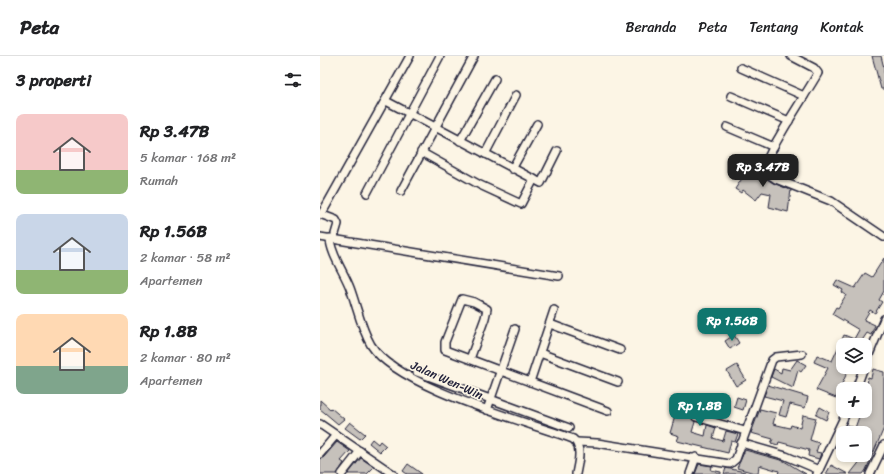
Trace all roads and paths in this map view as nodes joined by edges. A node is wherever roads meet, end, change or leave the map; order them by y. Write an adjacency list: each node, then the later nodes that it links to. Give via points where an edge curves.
1 (410, 56): 10 (street)
2 (440, 56): 11 (street)
3 (474, 56): 14 (street)
4 (791, 56): 9 (street, via 814,68 818,73)
5 (741, 68): 9 (street)
6 (495, 79): 16 (street)
7 (516, 95): 20 (street)
8 (731, 96): 12 (street)
9 (804, 96): 12 (street)
10 (386, 101): 11 (street); 25 (street)
11 (410, 114): 14 (street); 24 (street)
12 (789, 121): 17 (street)
13 (537, 124): 21 (street)
14 (434, 127): 16 (street); 19 (street)
15 (728, 127): 17 (street)
16 (460, 141): 20 (street)
17 (774, 147): 29 (street, via 763,169 766,173 831,200)
18 (557, 151): 22 (street, via 541,182)
19 (421, 152): 22 (street, via 480,185 521,204); 23 (street)
20 (485, 154): 21 (street)
21 (512, 168): 22 (street)
22 (534, 179)
23 (400, 191)
24 (367, 192)
25 (321, 215): 28 (street, Jalan Wen-Win, via 336,220 338,224)
26 (320, 232): 28 (street)
27 (320, 236): 28 (street)
28 (333, 236): 30 (street, via 418,249); 45 (street, Jalan Wen-Win, via 330,246 344,272 367,338 382,358 421,383)
29 (884, 237)
30 (559, 276)
31 (554, 310): 33 (street)
32 (884, 319): 35 (street)
33 (550, 324): 36 (street); 37 (street)
34 (515, 329): 40 (street)
35 (872, 347)
36 (620, 350)
37 (540, 353): 42 (street); 43 (street)
38 (802, 354): 51 (street, via 776,357 772,360)
39 (470, 359): 39 (street, via 444,350 443,347 462,299 487,309); 40 (street)
40 (501, 371): 42 (street); 44 (street)
41 (417, 372): 44 (street)
42 (530, 382): 46 (street)
43 (618, 382)
44 (491, 400): 45 (street); 50 (street)
45 (487, 410): 53 (street, Jalan Wen-Win)
46 (608, 411)
47 (696, 417): 51 (street)
48 (844, 418): 60 (street)
49 (320, 424): 52 (street)
50 (569, 428)
51 (745, 432): 54 (street)
52 (336, 435): 56 (street); 57 (street)
53 (577, 442): 58 (street); 64 (street, via 579,454)
54 (741, 443): 58 (street, via 736,459 730,464); 60 (street, via 786,456)
55 (884, 445): 66 (street)
56 (360, 451): 59 (street); 61 (street)
57 (320, 454)
58 (696, 457): 65 (street)
59 (383, 467): 62 (street); 63 (street)
60 (818, 472)
61 (342, 474)
62 (378, 474)
63 (393, 474)
64 (576, 474)
65 (690, 474)
66 (870, 474)

